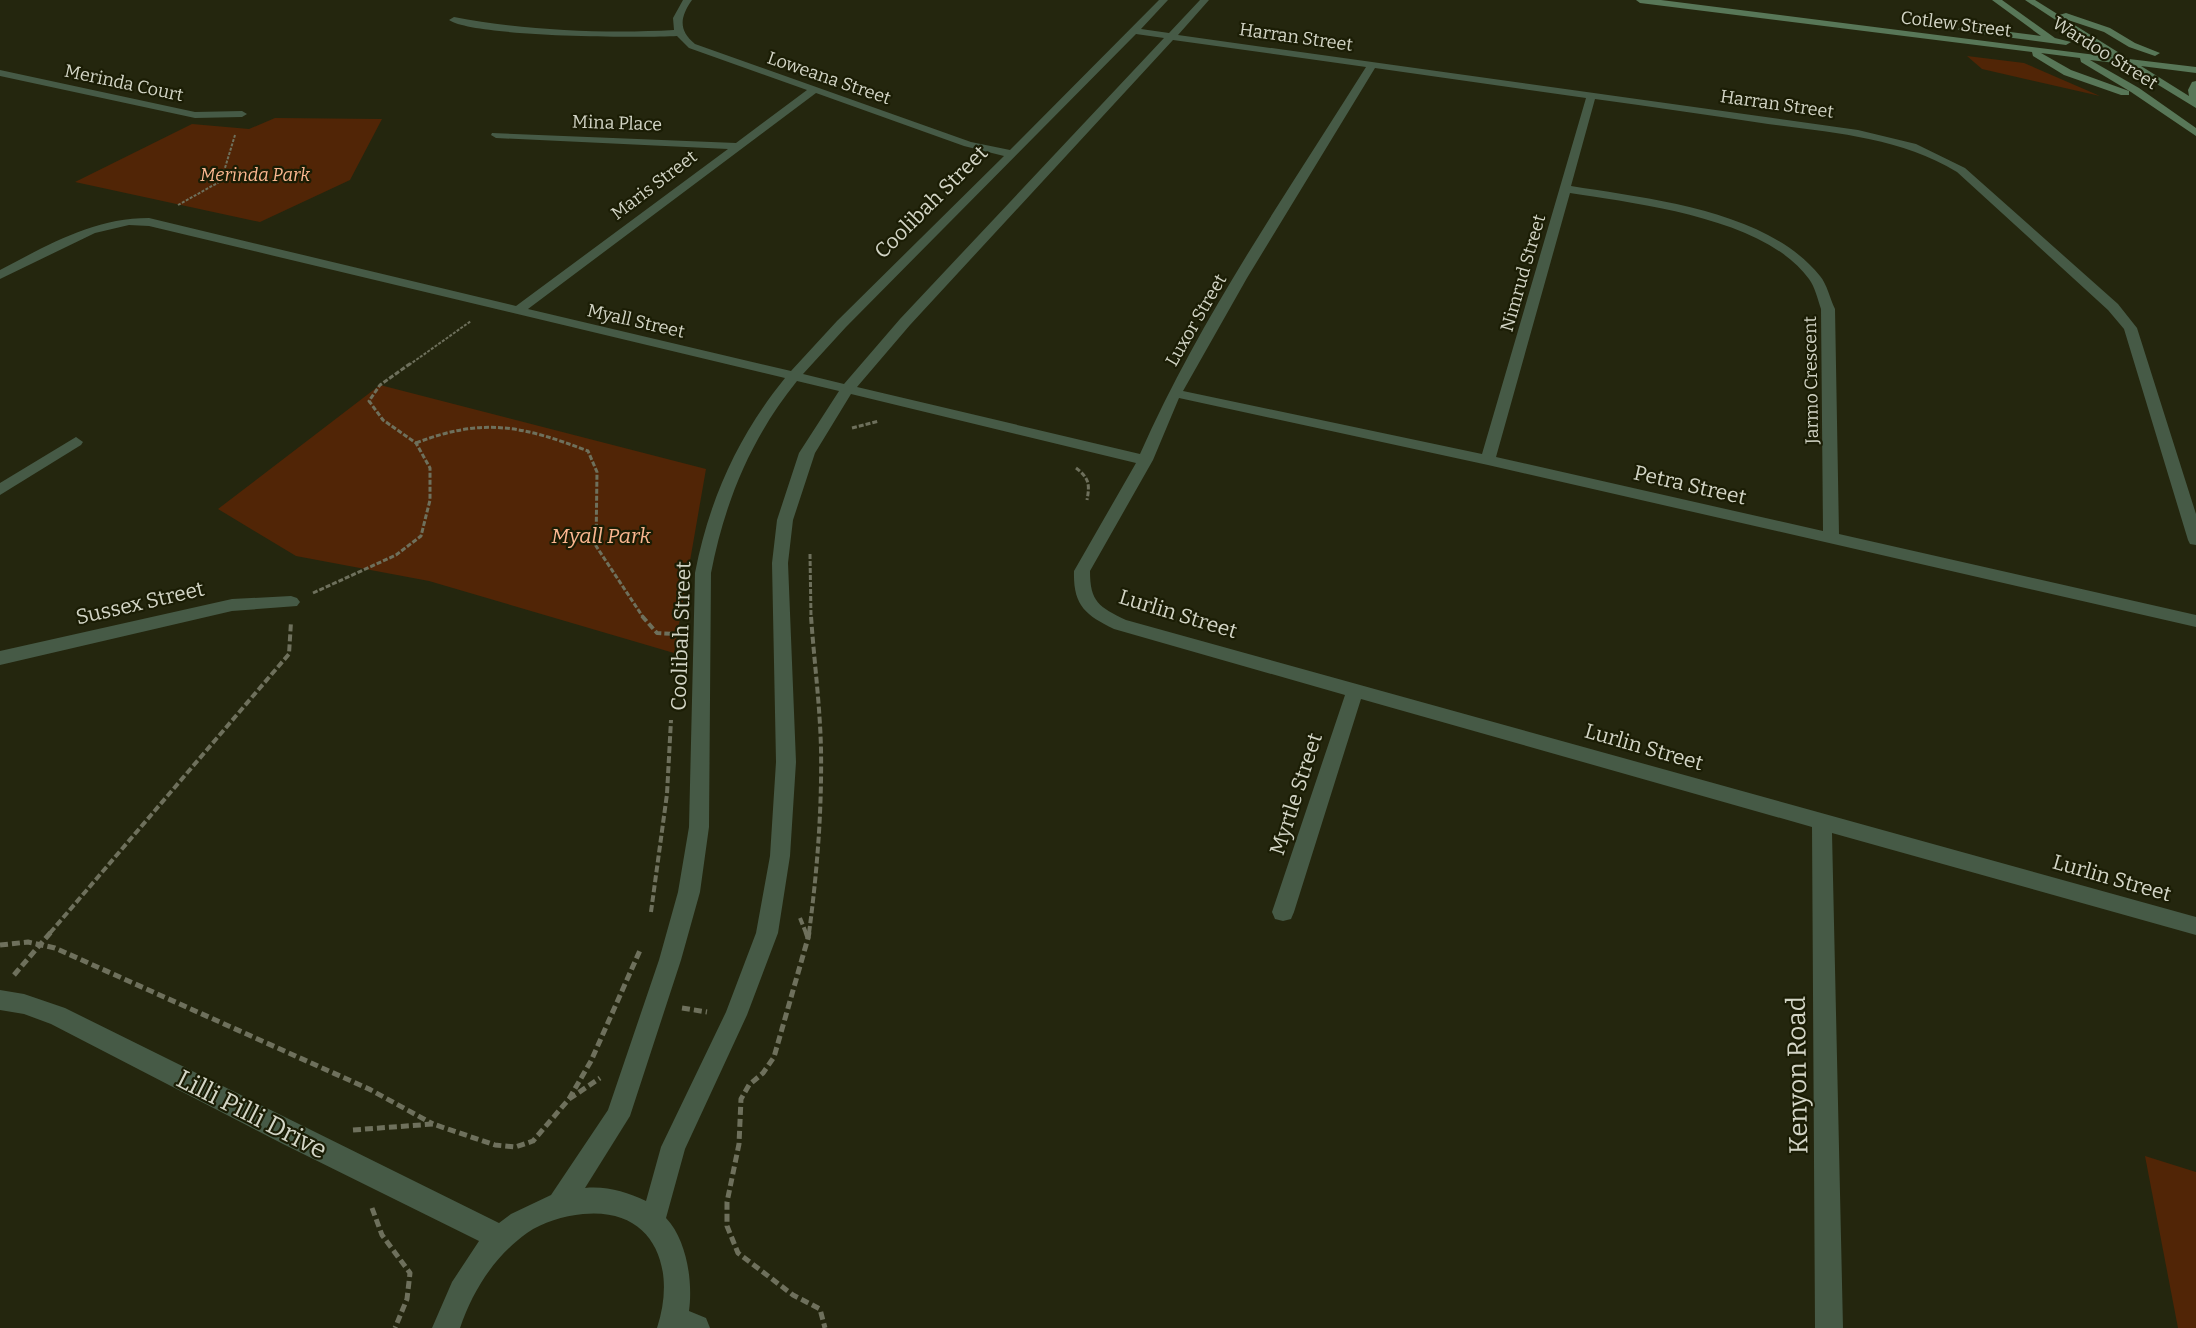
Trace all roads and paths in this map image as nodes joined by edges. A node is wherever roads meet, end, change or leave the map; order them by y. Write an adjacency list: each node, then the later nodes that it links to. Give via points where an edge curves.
1 (688, 0): 12 (street, via 676,19)
2 (1164, 0): 11 (street, Coolibah Street)
3 (1205, 0): 13 (street)
4 (1640, 0): 16 (main road, Cotlew Street)
5 (1723, 0): 9 (main road, Cotlew Street)
6 (1996, 0): 14 (main road, Wardoo Street)
7 (2033, 2): 15 (main road, Wardoo Street); 17 (main road)
8 (454, 20): 12 (street, via 490,27 636,35)
9 (1882, 20)
10 (1951, 28): 14 (main road, Cotlew Street)
11 (1132, 32): 13 (street, Harran Street); 33 (street, Coolibah Street)
12 (678, 33): 25 (street, Loweana Street, via 692,46)
13 (1171, 37): 21 (street, Harran Street); 40 (street)
14 (2054, 41): 15 (main road, Cotlew Street); 19 (main road, Wardoo Street)
15 (2100, 46): 17 (main road, Cotlew Street); 20 (main road, Wardoo Street)
16 (2032, 51): 19 (main road, Cotlew Street); 27 (main road, via 2079,78)
17 (2155, 53): 18 (main road, Cotlew Street)
18 (2168, 54)
19 (2079, 57): 20 (main road, Cotlew Street); 27 (main road, Wardoo Street)
20 (2125, 62): 22 (main road, Cotlew Street); 28 (main road, Wardoo Street)
21 (1371, 66): 26 (street, Harran Street); 41 (street, Luxor Street)
22 (2196, 70)
23 (0, 74): 29 (street, Merinda Court, via 195,115)
24 (2196, 84): 28 (main road)
25 (814, 90): 32 (street, Maris Street); 33 (street, Loweana Street, via 968,144)
26 (1591, 97): 34 (street, Nimrud Street); 52 (street, Harran Street, via 1881,137 1923,149 1961,170 2113,307 2130,328)
27 (2150, 101): 30 (main road, Wardoo Street)
28 (2196, 105)
29 (242, 114): 35 (path, via 221,181)
30 (2196, 133)
31 (496, 135): 32 (street, Mina Place)
32 (736, 146): 38 (street, Maris Street)
33 (1011, 154): 39 (street, Coolibah Street)
34 (1566, 189): 47 (street, Nimrud Street); 51 (street, Jarmo Crescent, via 1693,212 1739,226 1788,253 1822,286 1828,309)
35 (149, 222): 36 (street, Myall Street, via 119,222 91,230); 37 (street, Myall Street)
36 (0, 275)
37 (494, 304): 38 (street, Myall Street); 45 (path, via 380,386 369,401 383,420)
38 (518, 311): 39 (street, Myall Street)
39 (794, 377): 40 (street, Myall Street); 59 (street, Coolibah Street, via 749,440 721,501 708,541)
40 (847, 389): 46 (street, Myall Street); 65 (street, via 807,453 785,520 780,563 786,762)
41 (1174, 393): 46 (street, Luxor Street); 47 (street, Petra Street)
42 (885, 421): 43 (path)
43 (848, 430)
44 (76, 442): 49 (street)
45 (416, 443): 54 (path, via 430,468 430,500 421,536 375,566); 58 (path, via 436,434 481,425 541,432 588,451 597,472 596,546 643,618 657,633)
46 (1145, 460): 55 (street, Luxor Street, via 1082,571)
47 (1488, 460): 51 (street, Petra Street)
48 (1066, 466): 50 (path, via 1087,476)
49 (0, 490)
50 (1087, 500)
51 (1832, 539): 56 (street, Petra Street)
52 (2196, 540)
53 (810, 549): 69 (path, via 821,749 815,881)
54 (291, 602): 61 (street, Sussex Street, via 232,605); 72 (path, via 289,654)
55 (1086, 603): 62 (street, Lurlin Street, via 1120,625)
56 (2196, 621)
57 (676, 623): 58 (path)
58 (675, 634): 59 (path); 60 (path)
59 (703, 636): 76 (street, Coolibah Street, via 699,827 690,892)
60 (674, 646)
61 (0, 658)
62 (1355, 691): 64 (street, Lurlin Street); 66 (street, Myrtle Street)
63 (671, 714): 67 (path, via 667,794)
64 (1822, 822): 68 (street, Lurlin Street); 88 (street, Kenyon Road)
65 (778, 865): 69 (path); 82 (street, via 767,933 736,1015 673,1147)
66 (1283, 912)
67 (649, 923)
68 (2196, 926)
69 (808, 938): 87 (path, via 774,1057 741,1099 727,1226 738,1253 793,1295 820,1310)
70 (644, 942): 77 (path, via 591,1061)
71 (0, 945): 72 (path)
72 (41, 945): 73 (path); 78 (path, via 369,1089)
73 (3, 992): 80 (street, Lilli Pilli Drive, via 57,1015)
74 (682, 1008): 75 (path)
75 (714, 1013)
76 (639, 1051): 77 (path); 81 (street, Coolibah Street, via 618,1116)
77 (569, 1099): 78 (path, via 533,1141 515,1147 495,1145)
78 (433, 1124): 79 (path)
79 (351, 1131)
80 (367, 1172): 83 (street, Lilli Pilli Drive); 85 (path, via 374,1219 410,1273 407,1299)
81 (561, 1203): 82 (street, via 595,1198 627,1204); 83 (street, via 530,1216)
82 (653, 1221): 84 (street, via 671,1247 679,1280)
83 (501, 1238): 86 (street, via 475,1264 457,1296)
84 (681, 1325)
85 (395, 1328)
86 (446, 1328)
87 (825, 1328)
88 (1829, 1328)

